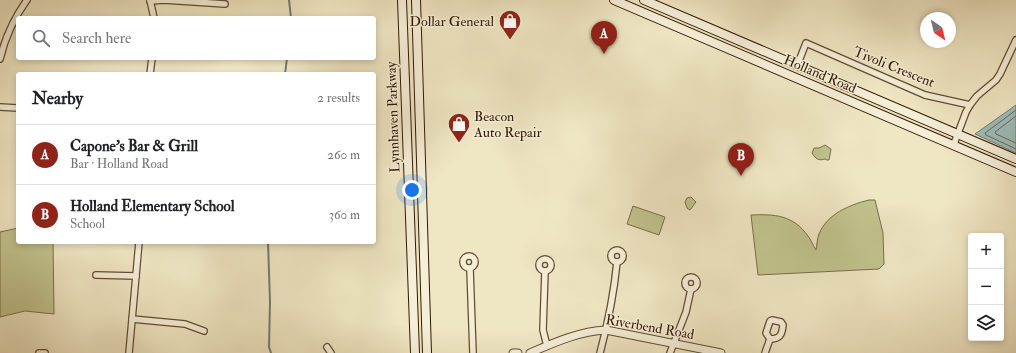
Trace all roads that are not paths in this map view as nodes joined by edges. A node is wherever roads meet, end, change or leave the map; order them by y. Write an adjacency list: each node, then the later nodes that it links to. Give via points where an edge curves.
1 (27, 0): 8 (street)
2 (150, 0): 7 (street); 9 (street)
3 (402, 0): 41 (main road, Lynnhaven Parkway)
4 (416, 0): 42 (main road, Lynnhaven Parkway)
5 (614, 0): 20 (main road, Holland Road)
6 (644, 0): 14 (main road, Holland Road)
7 (225, 4)
8 (17, 16)
9 (154, 16)
10 (16, 18): 12 (street)
11 (1016, 40): 16 (street, via 996,80)
12 (0, 59)
13 (152, 60): 15 (street)
14 (797, 66): 16 (street, Tivoli Crescent, via 806,43 925,95); 19 (main road, Holland Road)
15 (150, 72)
16 (970, 105): 19 (street)
17 (0, 107): 18 (street)
18 (16, 108)
19 (957, 134): 20 (street); 21 (main road, Holland Road)
20 (955, 146): 22 (main road, Holland Road)
21 (1016, 159)
22 (1016, 172)
23 (139, 244): 28 (street)
24 (617, 262): 31 (street)
25 (470, 269): 43 (street)
26 (545, 271): 35 (street, via 543,330)
27 (96, 275): 28 (street)
28 (136, 276): 30 (street)
29 (691, 289): 34 (street, via 686,312)
30 (132, 319): 32 (street, via 185,324); 39 (street)
31 (606, 330): 34 (street, Riverbend Road); 35 (street, Riverbend Road, via 588,332); 47 (street)
32 (204, 331)
33 (770, 339): 50 (street)
34 (674, 344): 48 (street); 49 (street, Riverbend Road)
35 (547, 346): 46 (street, Riverbend Road)
36 (328, 347): 40 (street)
37 (39, 353): 38 (street)
38 (45, 353)
39 (129, 353)
40 (331, 353)
41 (415, 353)
42 (427, 353)
43 (473, 353)
44 (513, 353): 45 (street)
45 (518, 353)
46 (530, 353)
47 (600, 353)
48 (670, 353)
49 (721, 353)
50 (765, 353)

